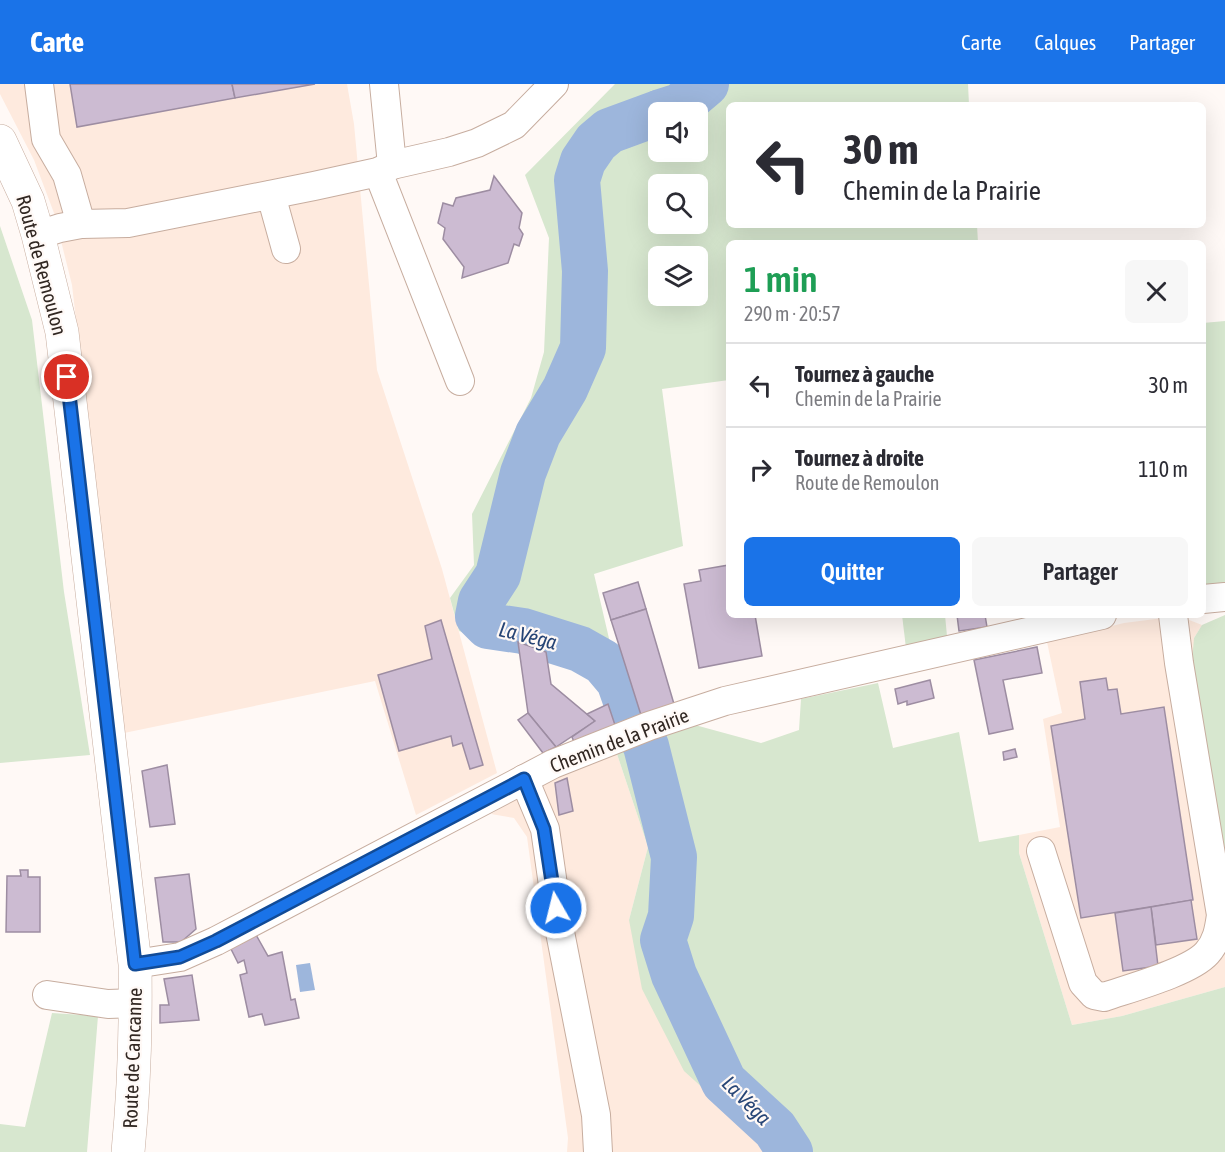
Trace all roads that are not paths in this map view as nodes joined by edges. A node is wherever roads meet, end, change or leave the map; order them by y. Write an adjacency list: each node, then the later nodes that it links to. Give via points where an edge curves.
1 (39, 84): 7 (street, via 46,139 68,175)
2 (384, 84): 5 (street)
3 (554, 84): 5 (street, via 514,124 486,138)
4 (0, 141): 8 (main road, Route de Remoulon, via 28,201)
5 (385, 168): 6 (street); 10 (street)
6 (271, 195): 7 (street, via 128,223); 9 (street)
7 (81, 224): 8 (street)
8 (38, 235): 17 (main road, Route de Remoulon, via 62,332)
9 (286, 249)
10 (460, 381)
11 (1225, 597): 12 (street)
12 (1206, 599)
13 (1089, 618): 15 (street, Chemin de la Prairie, via 725,701 649,726)
14 (1173, 618): 16 (street, via 1221,915 1218,935 1206,954 1179,971 1104,997 1094,995 1083,983)
15 (524, 779): 17 (street, Chemin de la Prairie, via 216,941 180,957); 21 (street, via 544,829 596,1115)
16 (1041, 851)
17 (135, 964): 19 (main road, Route de Cancanne)
18 (47, 995): 19 (street, via 108,1004)
19 (136, 1003): 20 (main road, Route de Cancanne)
20 (128, 1152)
21 (598, 1152)

